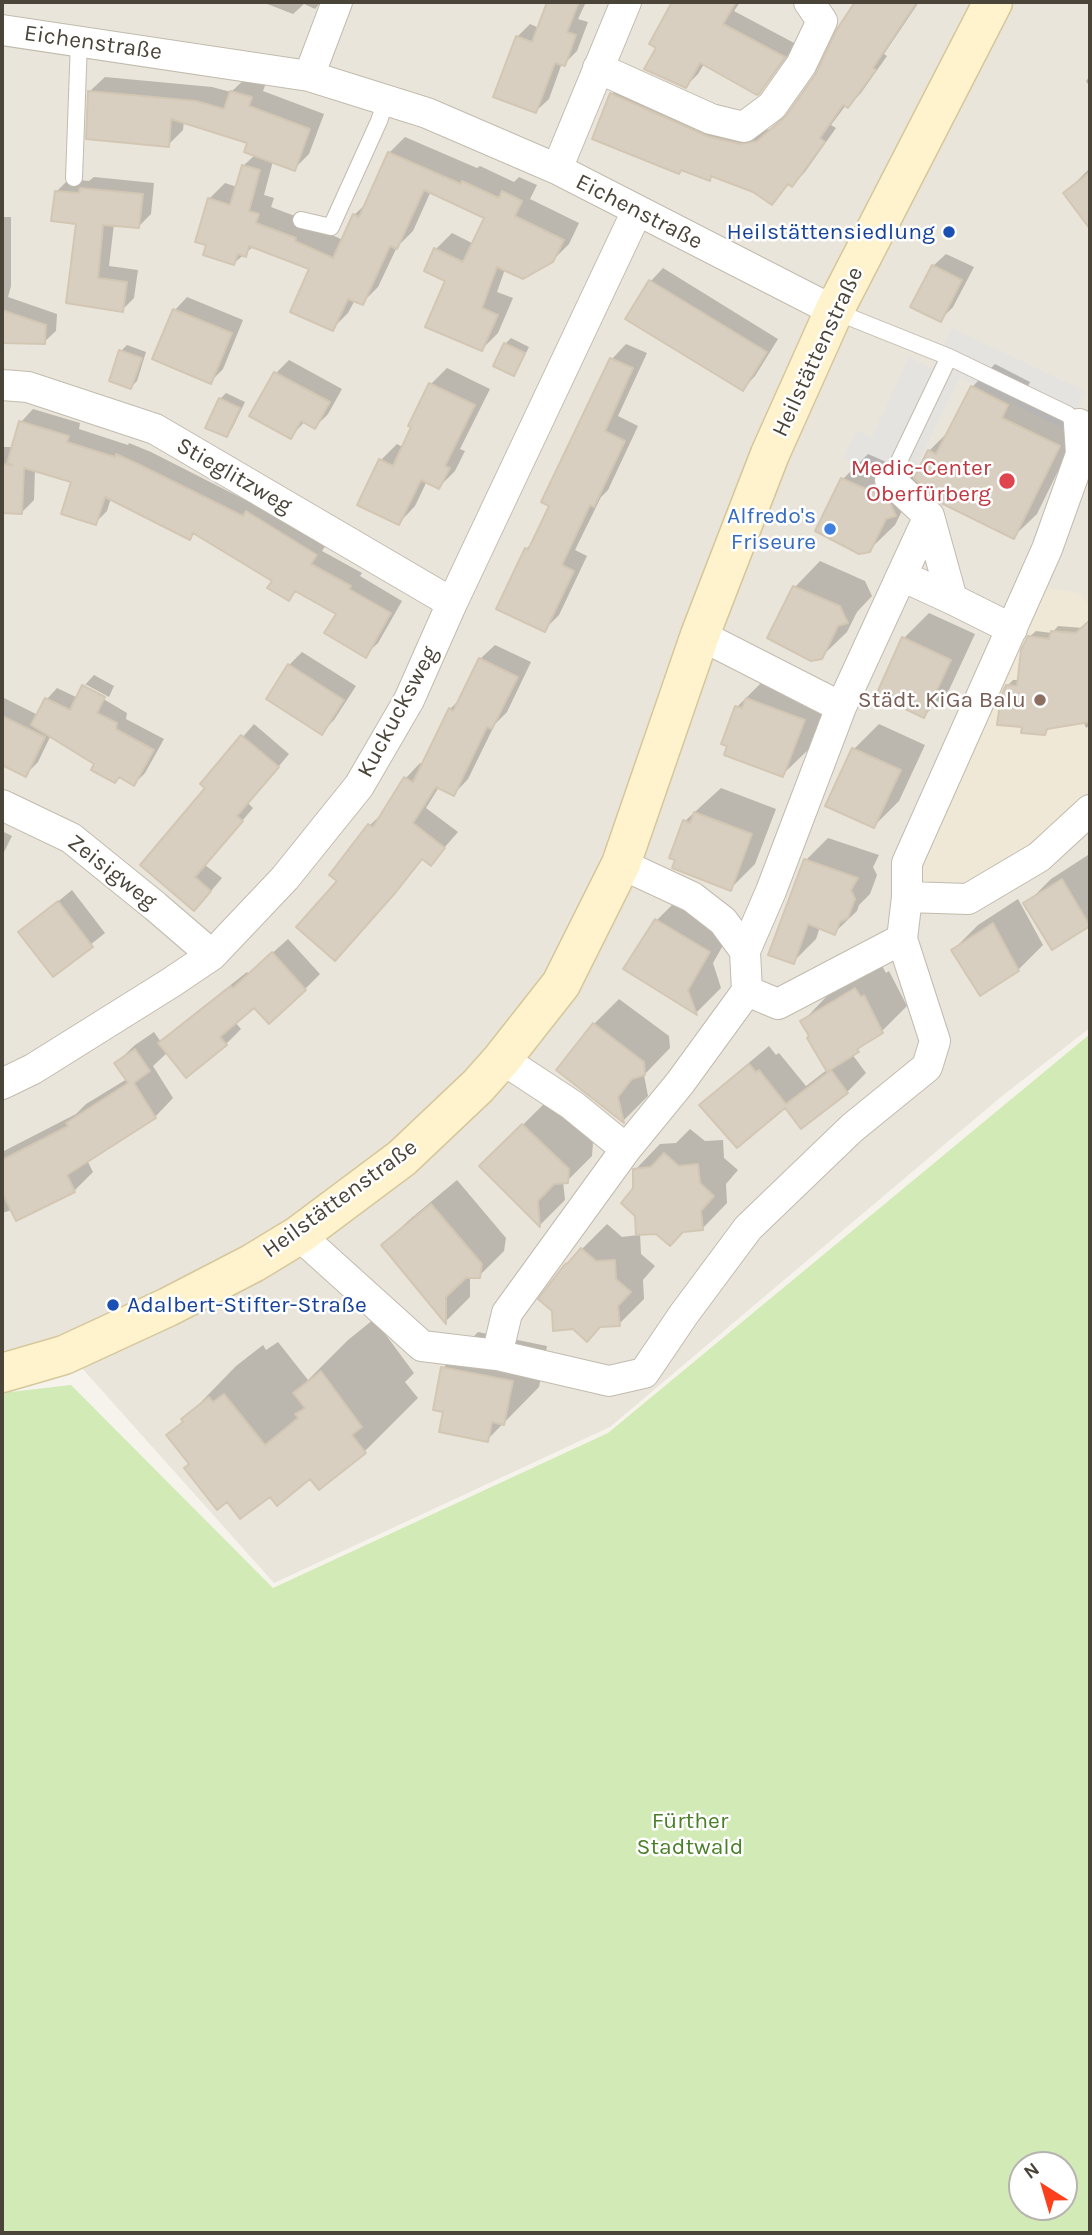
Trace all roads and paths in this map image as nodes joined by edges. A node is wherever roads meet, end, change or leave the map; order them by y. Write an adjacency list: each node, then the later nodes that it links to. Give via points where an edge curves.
1 (337, 2): 8 (street)
2 (626, 2): 7 (street, Eichenstraße)
3 (809, 2): 7 (street, via 822,21 801,65 772,107 744,127 711,119)
4 (993, 2): 14 (street, Heilstättenstraße)
5 (2, 30): 6 (street, Eichenstraße)
6 (79, 41): 8 (street, Eichenstraße); 11 (lane)
7 (598, 68): 10 (street, Eichenstraße)
8 (309, 76): 9 (street, Eichenstraße)
9 (386, 100): 10 (street, Eichenstraße); 13 (lane, via 331,227)
10 (557, 169): 12 (street, Eichenstraße)
11 (74, 178)
12 (637, 211): 14 (street, Eichenstraße); 22 (street, Kuckucksweg)
13 (301, 220)
14 (834, 311): 15 (lane); 24 (street, Heilstättenstraße, via 770,454)
15 (949, 357): 17 (lane); 18 (lane)
16 (2, 385): 22 (street, Stieglitzweg, via 28,387 155,429)
17 (1079, 424): 23 (street, via 1081,454)
18 (890, 480): 19 (street)
19 (929, 516): 20 (street); 21 (street)
20 (902, 576): 21 (street); 25 (street)
21 (952, 599): 23 (street)
22 (452, 603): 32 (street, Kuckucksweg, via 409,700 359,786 285,878)
23 (1012, 629): 29 (street, via 925,817 907,863)
24 (700, 635): 25 (street); 28 (street, Heilstättenstraße)
25 (841, 707): 31 (street)
26 (2, 805): 32 (street, Zeisigweg, via 71,838)
27 (1090, 810): 29 (street, via 1039,857 968,900)
28 (621, 864): 31 (street, via 692,897 723,921); 34 (street, Heilstättenstraße, via 561,984)
29 (907, 897): 30 (street)
30 (902, 939): 33 (street, via 778,1004); 38 (street, via 935,1041 927,1067 852,1128 748,1228 643,1373 609,1381)
31 (745, 951): 33 (street)
32 (212, 955): 35 (street, Kuckucksweg)
33 (747, 991): 36 (street)
34 (502, 1059): 36 (street, via 572,1105); 37 (street, Heilstättenstraße, via 402,1158)
35 (2, 1084)
36 (626, 1149): 38 (street, via 507,1313)
37 (299, 1235): 38 (street, via 422,1346); 39 (street, Heilstättenstraße, via 168,1307 64,1355)
38 (497, 1355)
39 (2, 1373)

